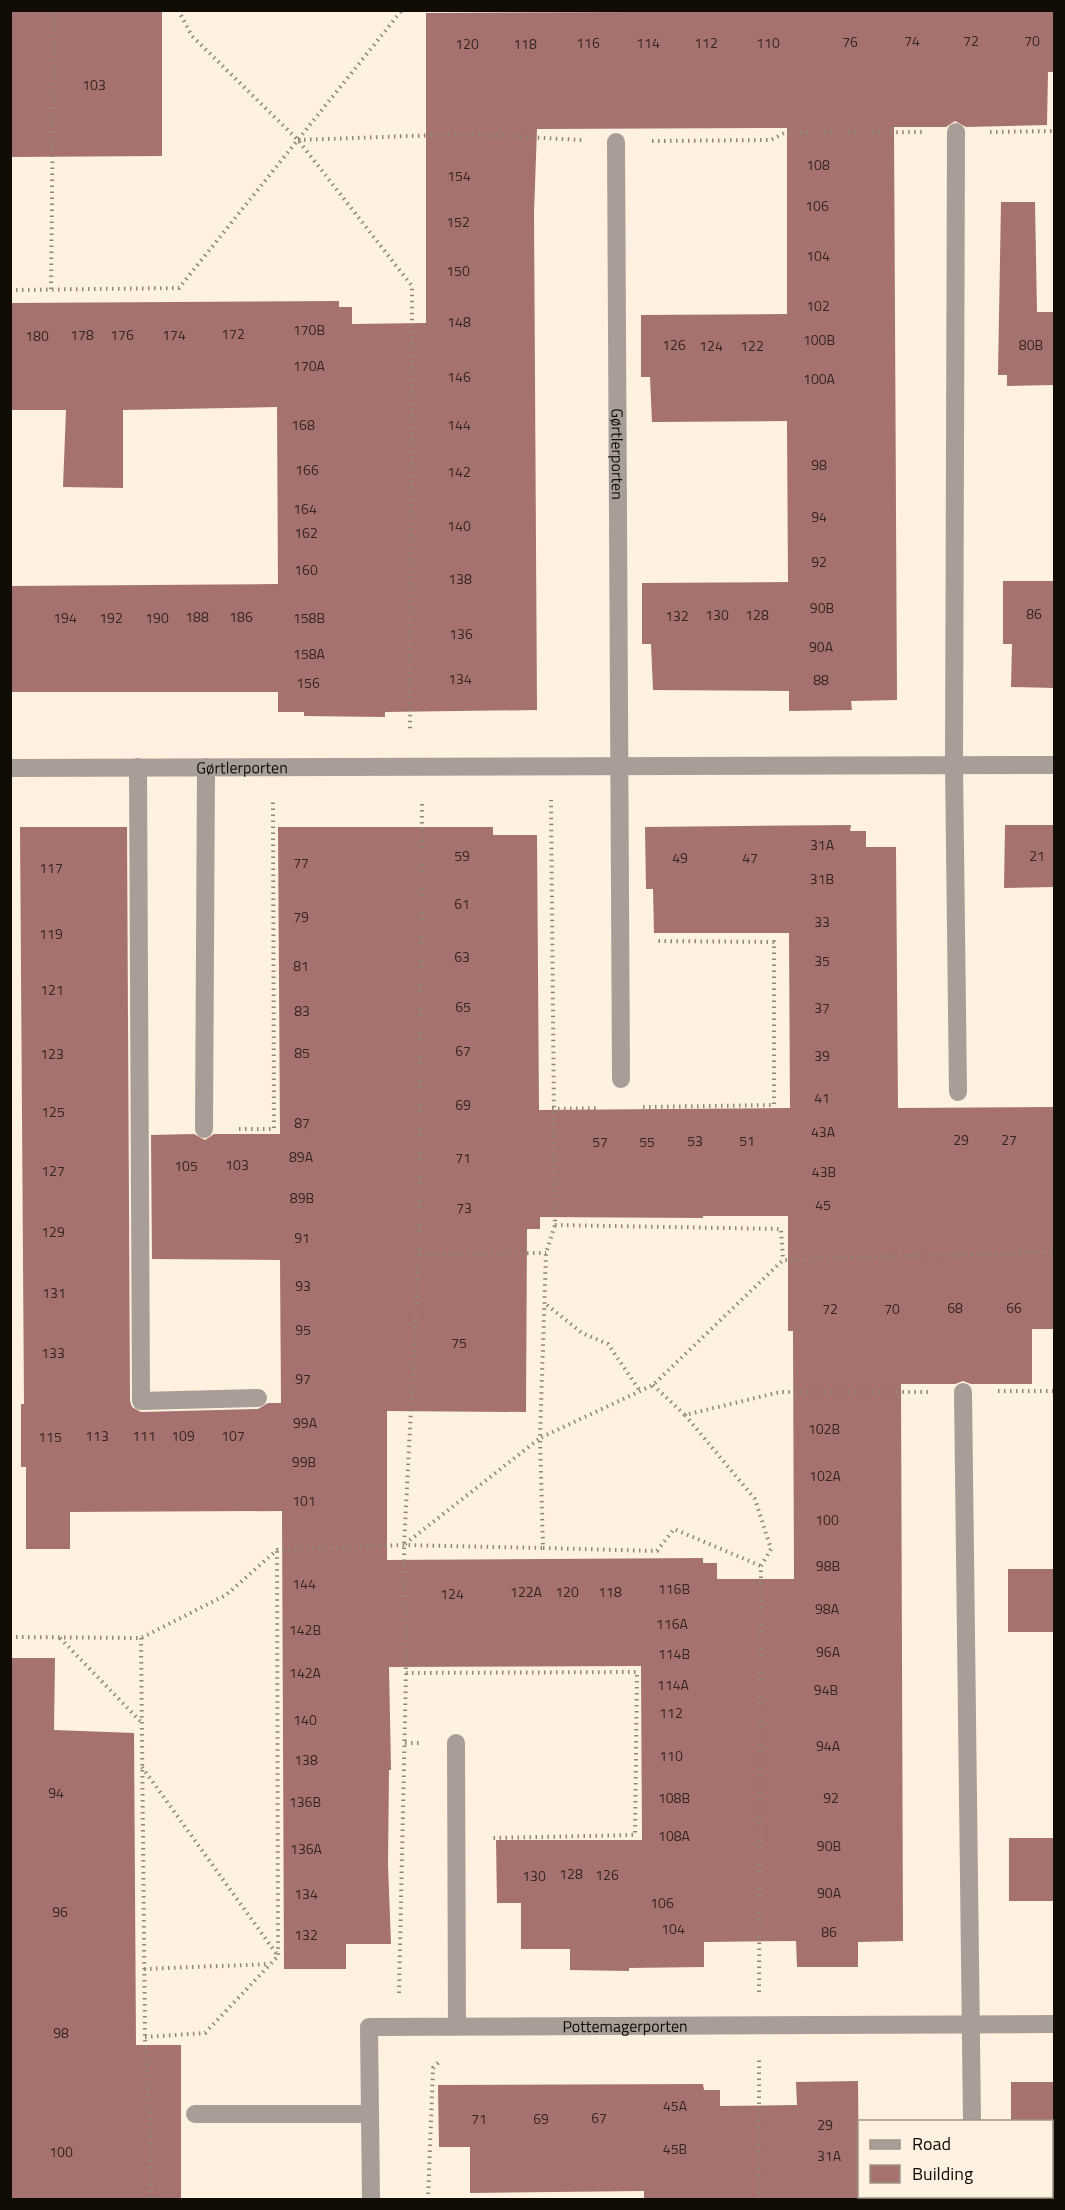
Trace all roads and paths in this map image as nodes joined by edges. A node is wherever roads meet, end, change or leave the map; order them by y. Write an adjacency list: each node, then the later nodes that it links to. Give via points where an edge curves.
1 (54, 10): 8 (path)
2 (178, 10): 6 (path, via 192,36)
3 (402, 10): 6 (path)
4 (1054, 131): 5 (path)
5 (956, 132): 7 (path, via 784,133 771,140); 10 (street)
6 (298, 140): 7 (path, via 465,134); 8 (path, via 179,288); 17 (path, via 412,286)
7 (616, 142): 13 (street, Gørtlerporten)
8 (51, 289): 9 (path)
9 (10, 290)
10 (954, 765): 11 (street, Gørtlerporten); 13 (street, Gørtlerporten); 21 (street)
11 (1054, 765)
12 (551, 766): 13 (street, Gørtlerporten); 17 (street, Gørtlerporten); 24 (path)
13 (620, 766): 19 (street, Gørtlerporten)
14 (138, 767): 15 (street, Gørtlerporten); 18 (street, Gørtlerporten); 36 (street, via 141,1401)
15 (206, 767): 16 (street, Gørtlerporten); 25 (street)
16 (273, 767): 17 (street, Gørtlerporten); 25 (path, via 274,1130)
17 (410, 767): 29 (path, via 423,805)
18 (10, 768)
19 (621, 941): 20 (street, Gørtlerporten); 23 (path, via 774,942 774,1104)
20 (621, 1079)
21 (958, 1092)
22 (609, 1107): 24 (path)
23 (632, 1107)
24 (552, 1108): 26 (path)
25 (204, 1129)
26 (555, 1225): 28 (path); 30 (path, via 782,1229)
27 (1054, 1252): 30 (path)
28 (546, 1253): 29 (path); 31 (path)
29 (419, 1254): 39 (path)
30 (783, 1260): 32 (path)
31 (546, 1305): 33 (path, via 582,1333 608,1344); 38 (path)
32 (653, 1385): 33 (path); 37 (path)
33 (640, 1391): 38 (path)
34 (1054, 1391): 35 (path)
35 (963, 1392): 37 (path, via 780,1392); 54 (street)
36 (258, 1398)
37 (685, 1415): 42 (path, via 755,1499 771,1549)
38 (540, 1438): 39 (path); 40 (path)
39 (404, 1545): 40 (path); 41 (path); 46 (path)
40 (543, 1548): 42 (path, via 657,1551 674,1529)
41 (277, 1550): 45 (path, via 226,1595); 51 (path)
42 (761, 1566): 56 (path)
43 (10, 1637): 44 (path)
44 (59, 1637): 45 (path); 47 (path)
45 (141, 1638): 47 (path)
46 (406, 1673): 50 (path, via 637,1672 634,1835); 58 (path)
47 (141, 1722): 49 (path)
48 (456, 1743): 50 (street)
49 (142, 1767): 51 (path); 53 (path)
50 (456, 1839): 57 (street)
51 (278, 1956): 52 (path)
52 (271, 1964): 53 (path); 59 (path, via 205,2033)
53 (144, 1969): 59 (path)
54 (972, 2024): 55 (street, Pottemagerporten); 56 (street, Pottemagerporten); 62 (street)
55 (1054, 2024)
56 (759, 2025): 57 (street, Pottemagerporten); 66 (path)
57 (464, 2026): 58 (street, Pottemagerporten); 65 (path, via 433,2068)
58 (398, 2027): 61 (street, Pottemagerporten, via 369,2027)
59 (145, 2037): 63 (path)
60 (195, 2114): 61 (street)
61 (370, 2114): 64 (street, Pottemagerporten)
62 (972, 2120)
63 (151, 2199)
64 (370, 2199)
65 (428, 2199)
66 (759, 2199)

